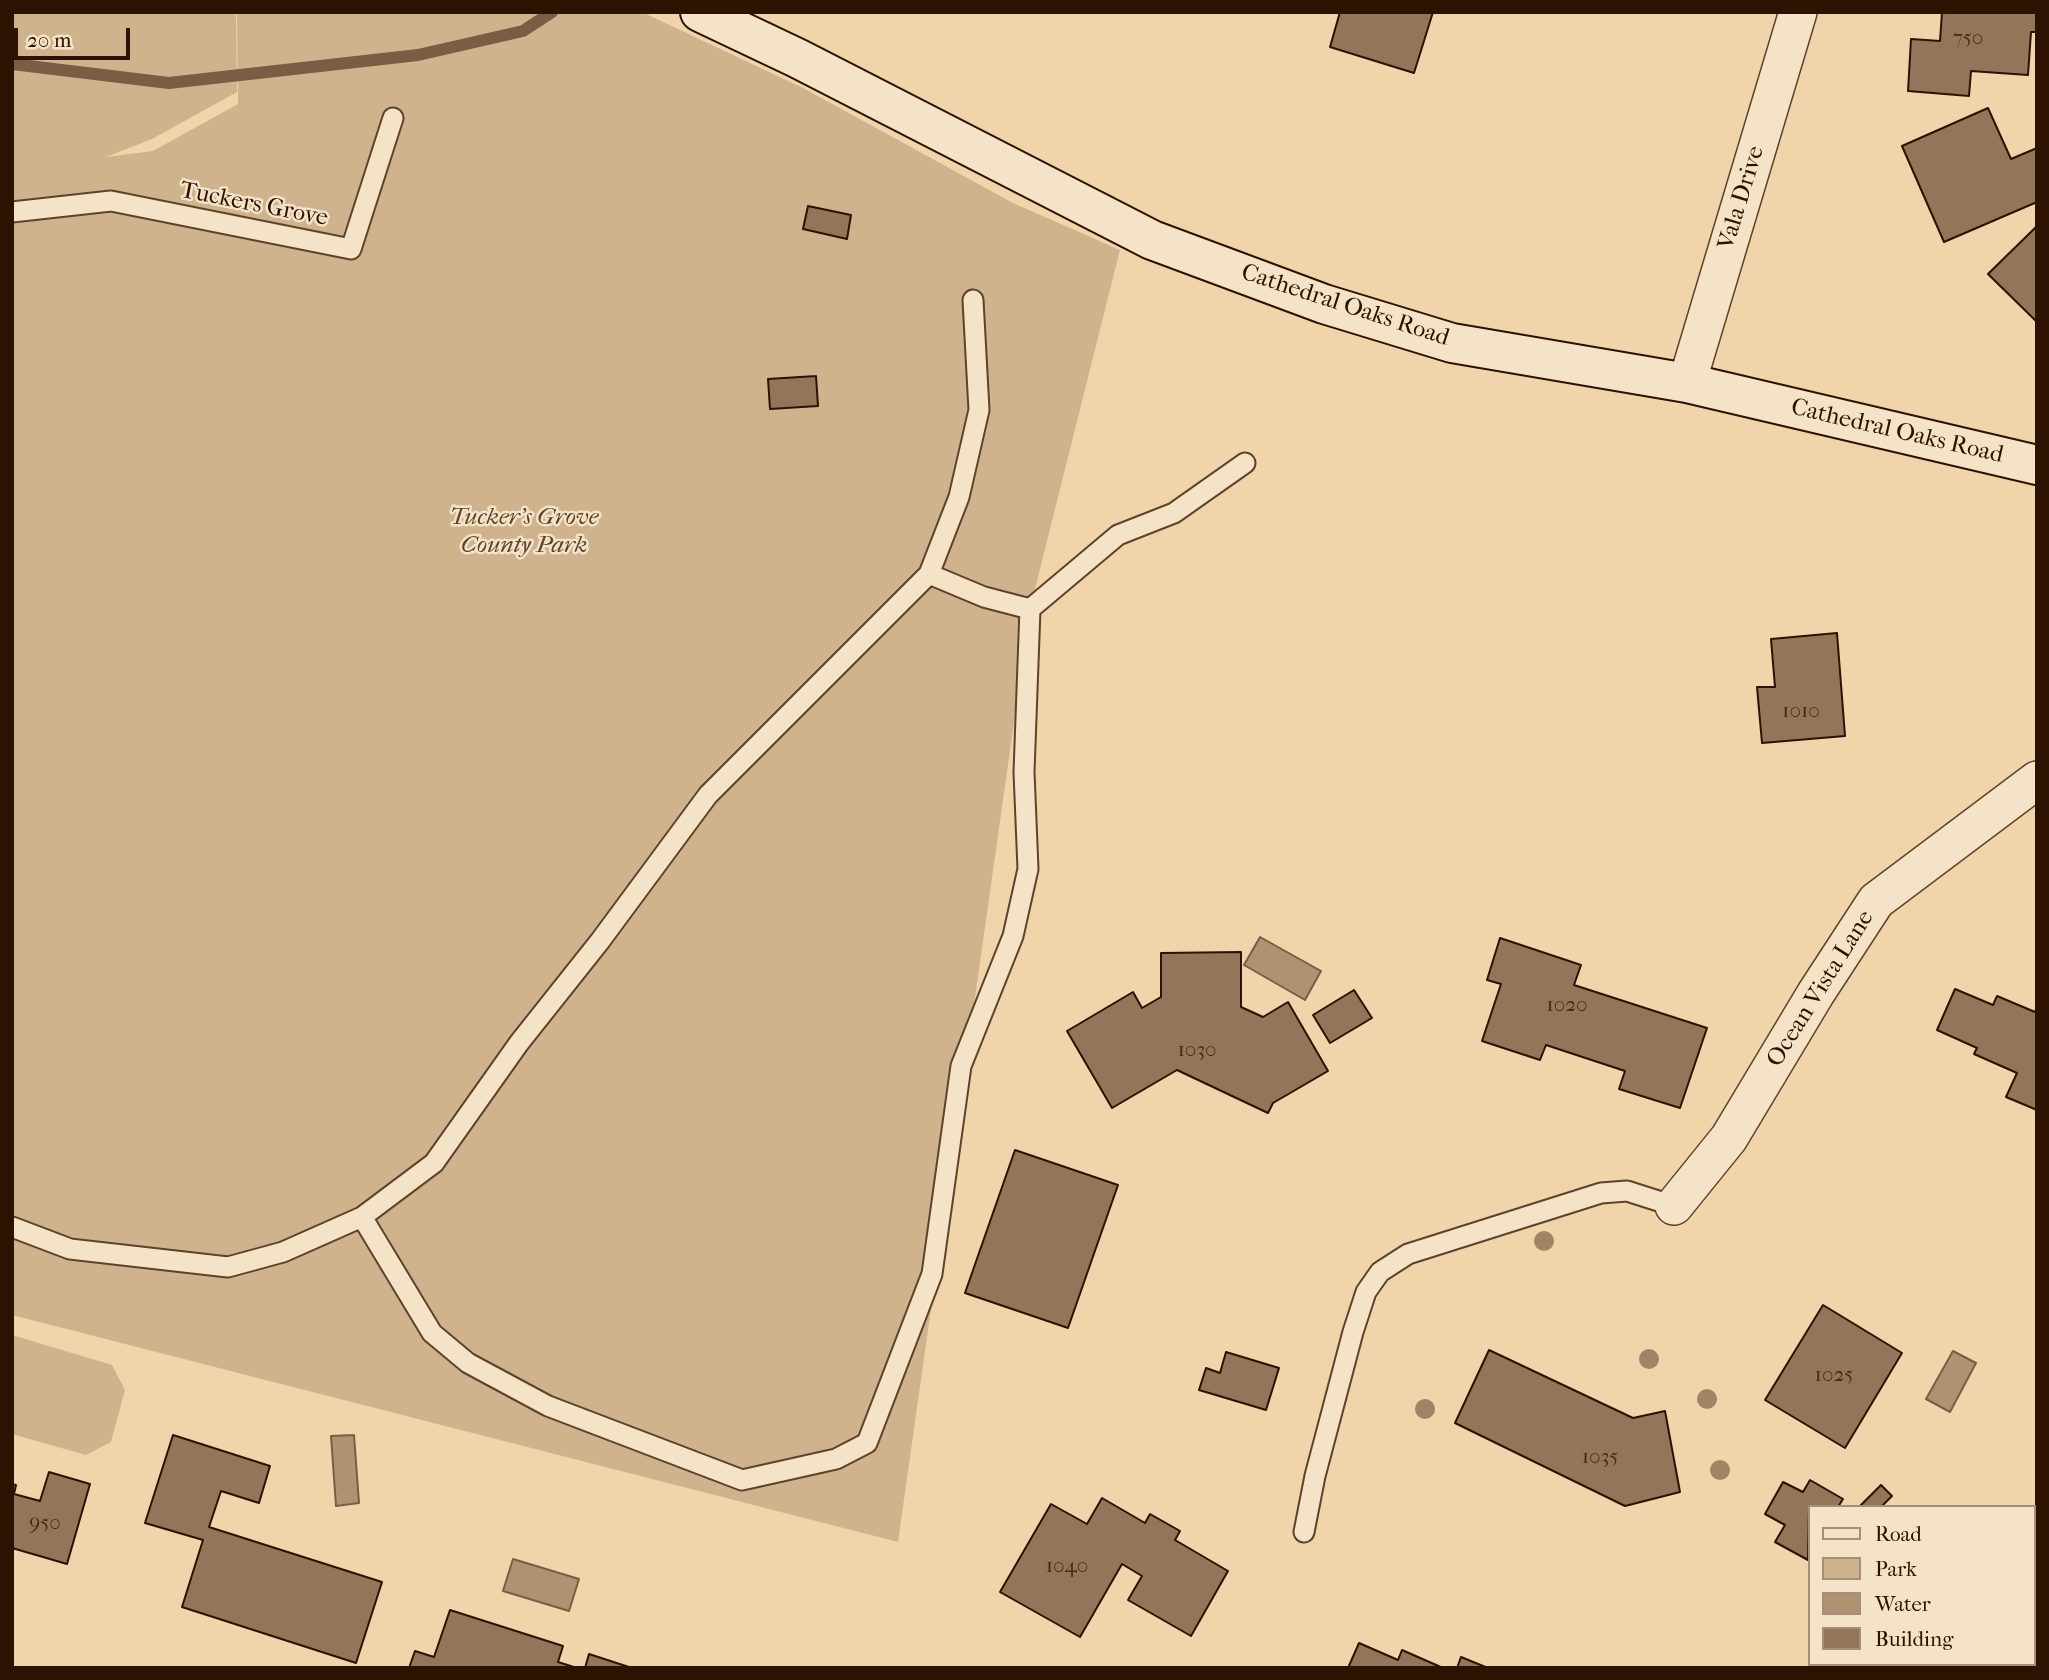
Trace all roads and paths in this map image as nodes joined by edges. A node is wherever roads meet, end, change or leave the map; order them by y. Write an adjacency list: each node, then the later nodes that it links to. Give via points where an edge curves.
1 (1798, 12): 6 (street, Vala Drive)
2 (703, 13): 6 (main road, Cathedral Oaks Road, via 1152,240 1324,304 1452,343)
3 (393, 118): 4 (lane, Tuckers Grove, via 351,249 111,201)
4 (12, 212)
5 (973, 300): 9 (lane, via 979,410 959,497)
6 (1686, 383): 8 (main road, Cathedral Oaks Road)
7 (1245, 463): 10 (lane, via 1174,513 1118,535)
8 (2037, 465)
9 (929, 574): 10 (lane, via 984,597); 13 (lane, via 708,796 519,1043 434,1163)
10 (1030, 609): 13 (lane, via 1024,772 1028,869 1013,936 961,1066 932,1274 867,1443 836,1459 742,1480 548,1406 468,1363 432,1333)
11 (2037, 780): 12 (street, Ocean Vista Lane, via 1876,901 1729,1138)
12 (1674, 1206): 15 (lane, via 1627,1191 1601,1193 1408,1254 1380,1272 1366,1293 1353,1332)
13 (362, 1217): 14 (lane, via 283,1251 228,1267 70,1249)
14 (12, 1227)
15 (1304, 1532)

